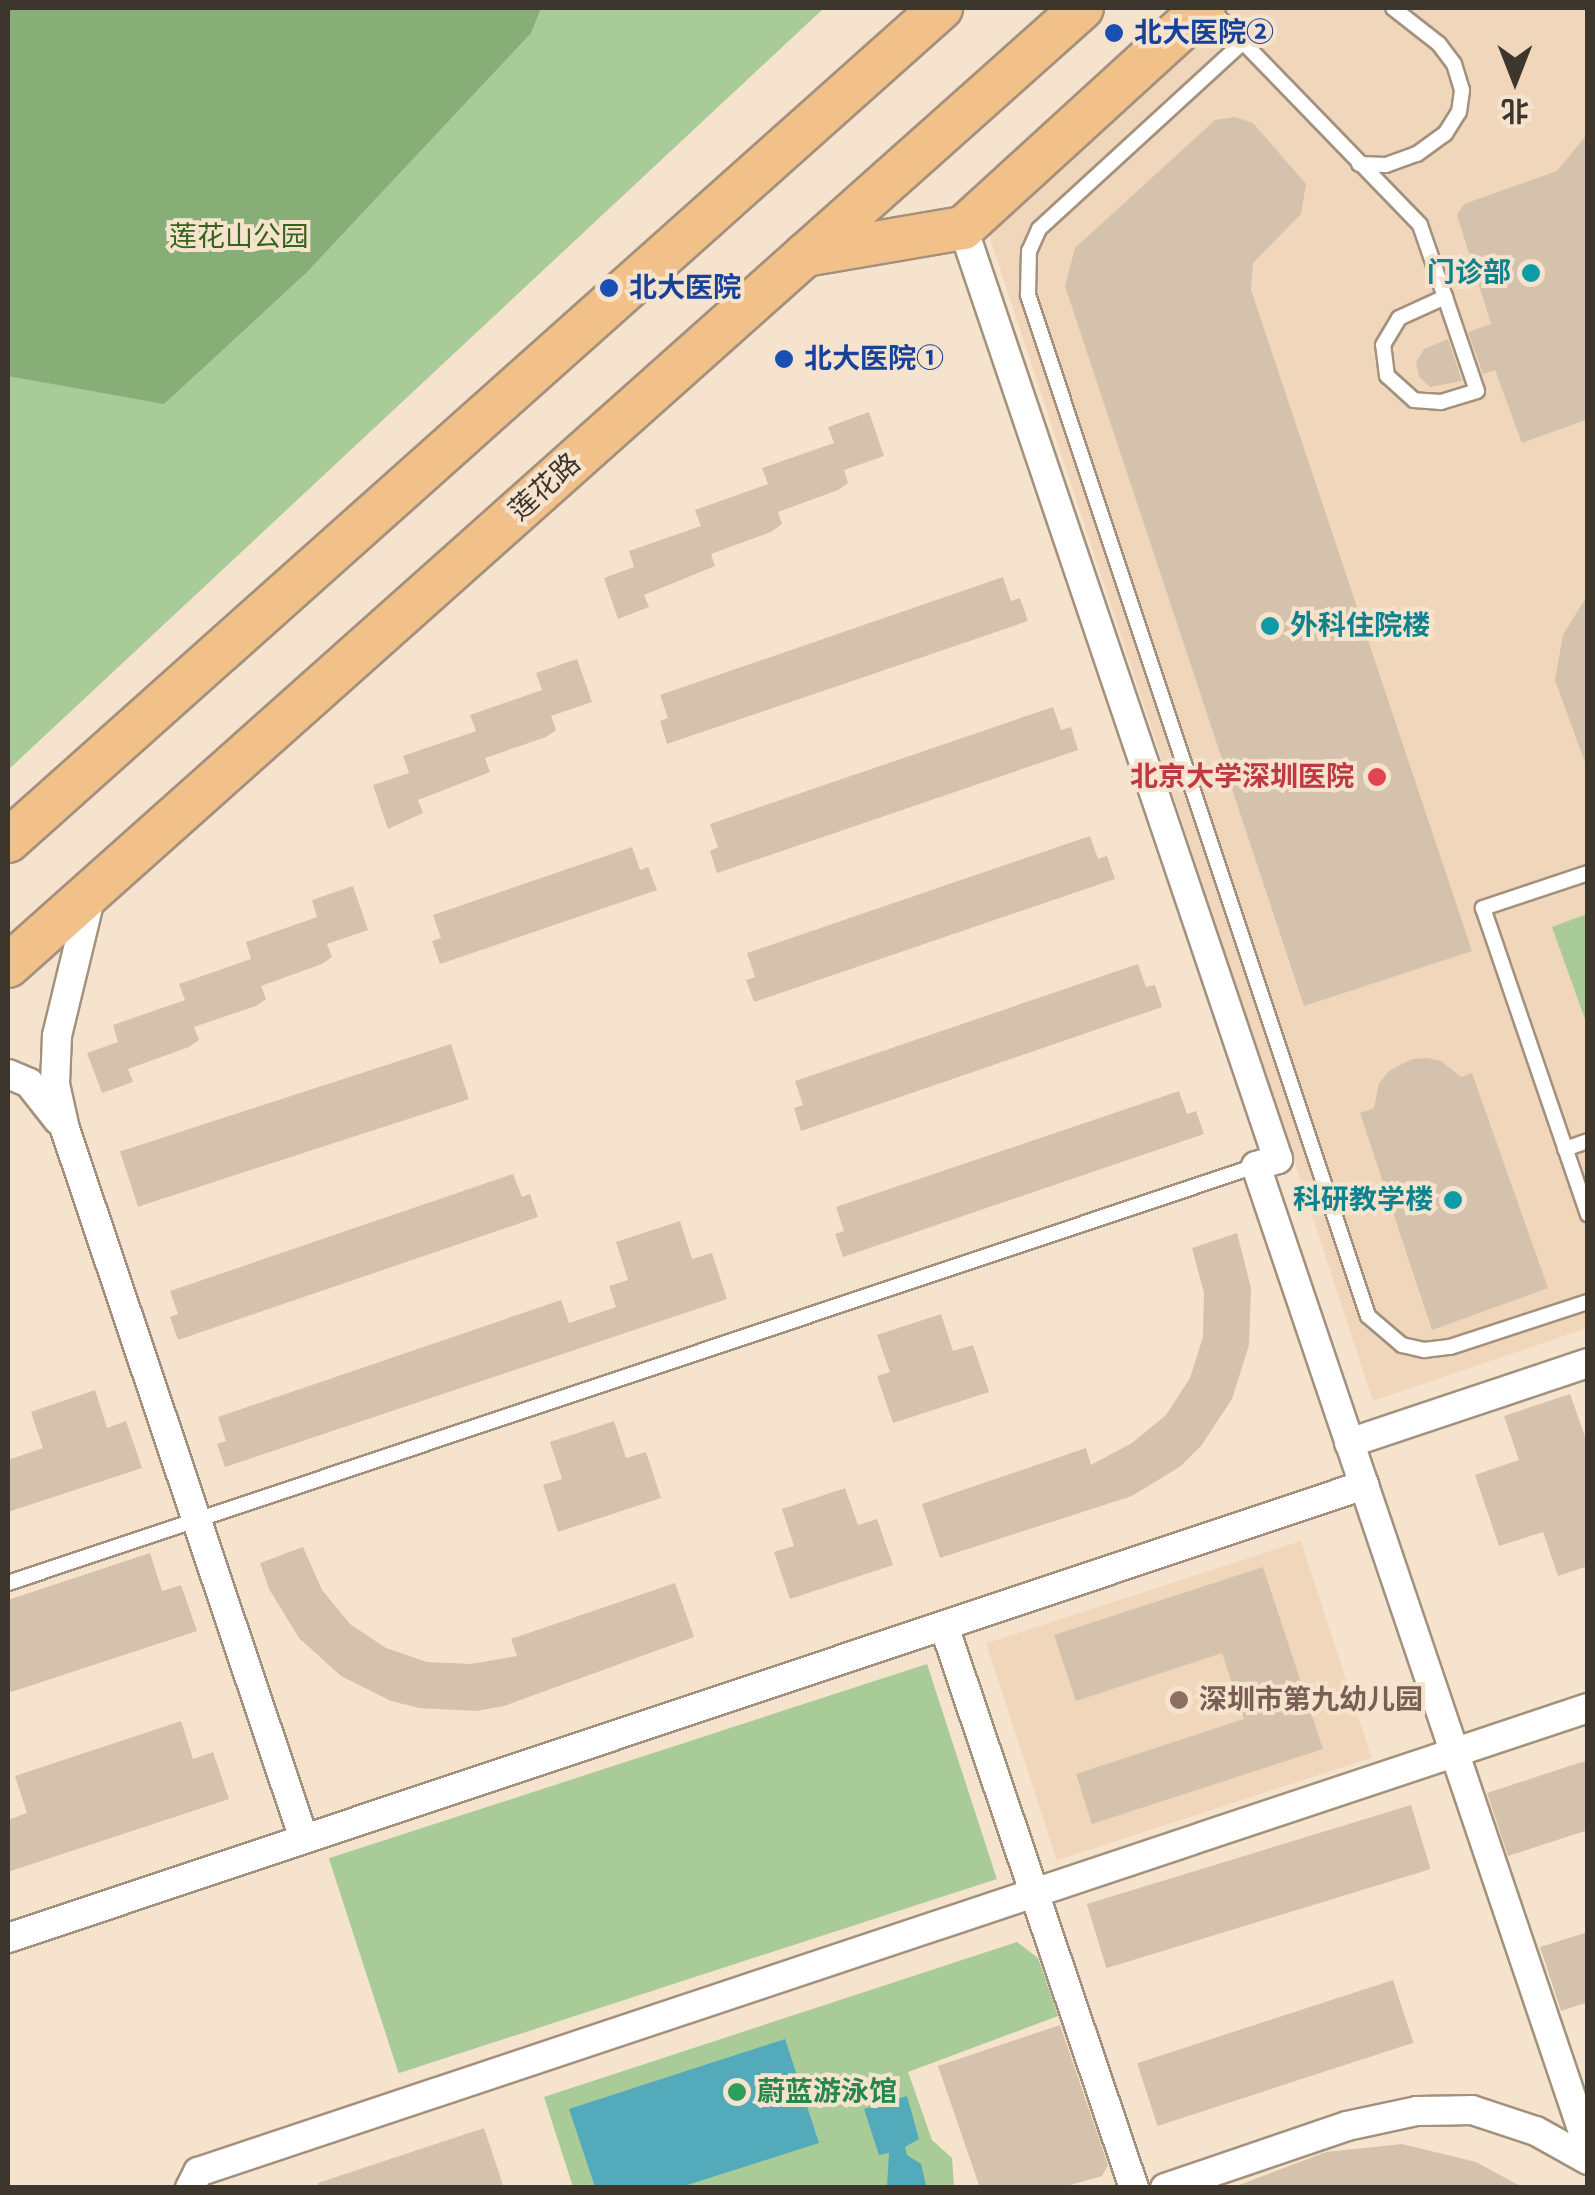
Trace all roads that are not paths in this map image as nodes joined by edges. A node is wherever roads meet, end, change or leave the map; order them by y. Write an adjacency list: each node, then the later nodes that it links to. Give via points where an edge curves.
1 (941, 8): 10 (main road)
2 (1082, 8): 8 (main road, 莲花路)
3 (1206, 8): 5 (lane); 7 (main road)
4 (1393, 8): 6 (lane, via 1454,64 1460,112 1445,134 1417,154 1386,165)
5 (1243, 42): 6 (lane); 20 (lane, via 1039,229 1028,250 1028,295 1368,1316 1402,1345 1424,1350)
6 (1359, 164): 9 (lane, via 1420,225)
7 (964, 228): 8 (main road); 18 (street, via 1278,1158)
8 (804, 255): 12 (main road, 莲花路)
9 (1445, 297): 9 (lane, via 1477,391 1441,402 1414,400 1386,376 1383,344 1399,318)
10 (8, 840)
11 (1588, 873): 17 (lane, via 1483,908)
12 (92, 890): 13 (main road, 莲花路); 15 (street, via 57,1036)
13 (8, 966)
14 (8, 1074): 15 (street, via 30,1083)
15 (64, 1129): 24 (street)
16 (1588, 1141): 17 (lane)
17 (1565, 1149): 19 (lane)
18 (1256, 1166): 22 (street); 24 (lane)
19 (1588, 1214)
20 (1588, 1302)
21 (1588, 1363): 22 (street)
22 (1350, 1443): 23 (street)
23 (1364, 1485): 26 (street); 28 (street)
24 (196, 1520): 25 (lane); 29 (street)
25 (8, 1583)
26 (944, 1626): 29 (street); 30 (street)
27 (1588, 1708): 28 (street)
28 (1454, 1752): 30 (street); 32 (street)
29 (304, 1839): 31 (street)
30 (1034, 1892): 34 (street, via 198,2172); 35 (street)
31 (8, 1938)
32 (1588, 2147)
33 (1588, 2160): 36 (street, via 1536,2130 1472,2110 1417,2111 1347,2126)
34 (190, 2188)
35 (1134, 2188)
36 (1166, 2188)

